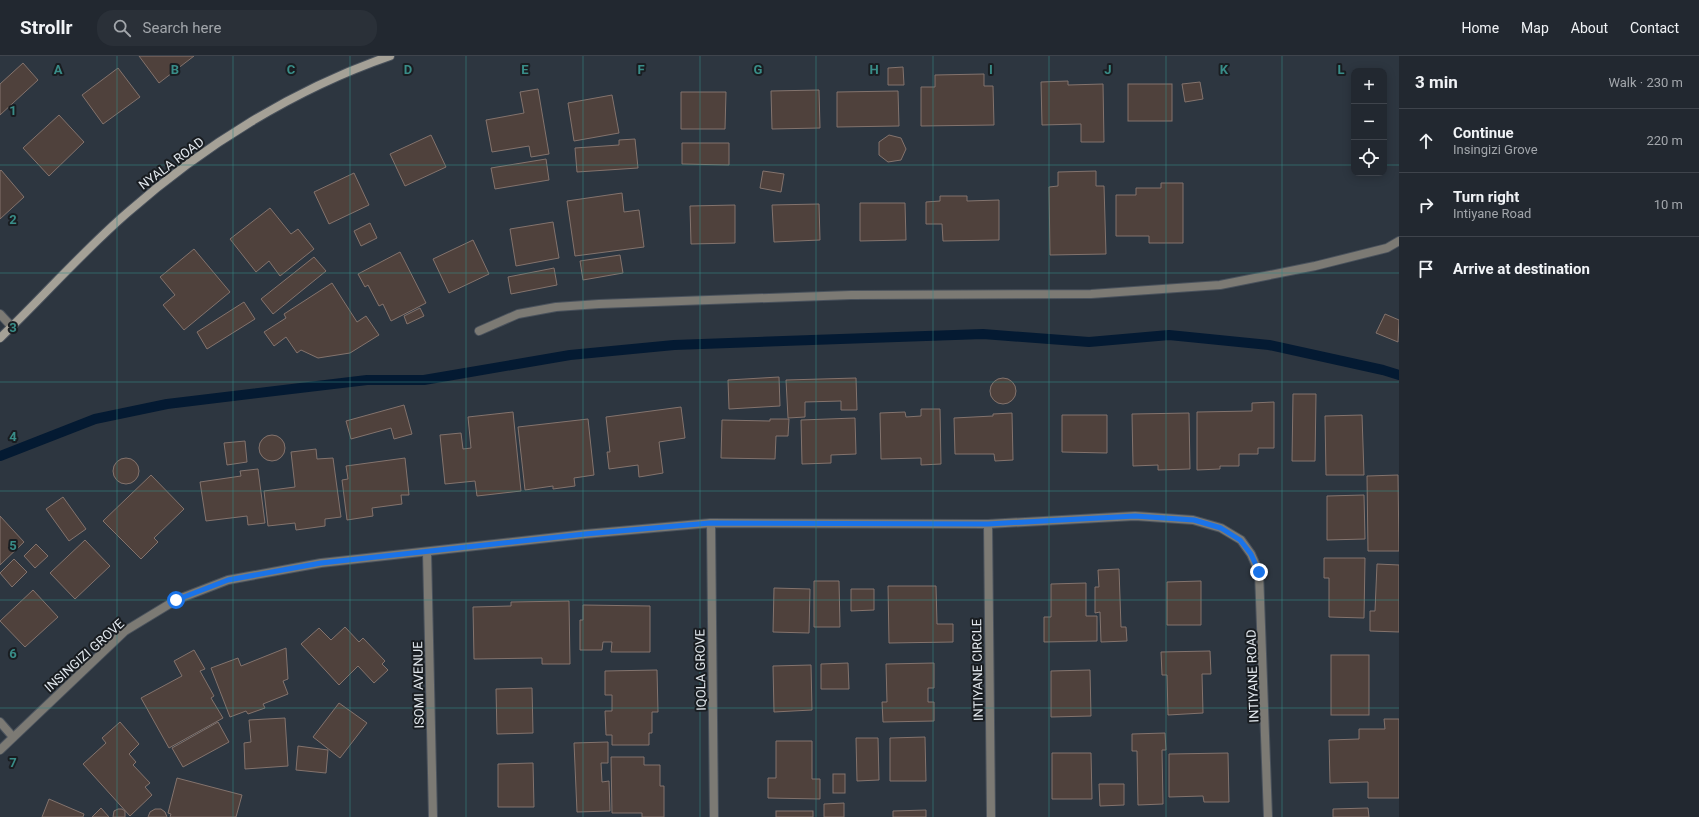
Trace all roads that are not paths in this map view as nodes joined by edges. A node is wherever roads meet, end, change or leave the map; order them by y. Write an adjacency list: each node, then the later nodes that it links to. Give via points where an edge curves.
1 (390, 56): 4 (street, NYALA ROAD, via 320,85 268,111 171,176 127,213)
2 (1399, 241): 5 (street, via 1388,248 1315,266 1220,285 1091,294 851,296 599,304 556,307 518,314)
3 (0, 314): 4 (street)
4 (12, 327): 6 (street, NYALA ROAD)
5 (479, 331)
6 (0, 338)
7 (710, 523): 8 (street, INSINGIZI GROVE); 10 (street, INSINGIZI GROVE); 15 (street, IQOLA GROVE)
8 (988, 524): 9 (street, INSINGIZI GROVE, via 1142,516 1194,520 1221,528); 16 (street, INTIYANE CIRCLE)
9 (1240, 540): 17 (street, INTIYANE ROAD, via 1251,554 1259,572 1261,590)
10 (427, 552): 12 (street, INSINGIZI GROVE, via 321,563 228,580 176,600 125,631); 14 (street, ISOMI AVENUE)
11 (0, 722): 12 (street)
12 (13, 737): 13 (street, INSINGIZI GROVE)
13 (0, 750)
14 (433, 817)
15 (714, 817)
16 (991, 817)
17 (1268, 817)

